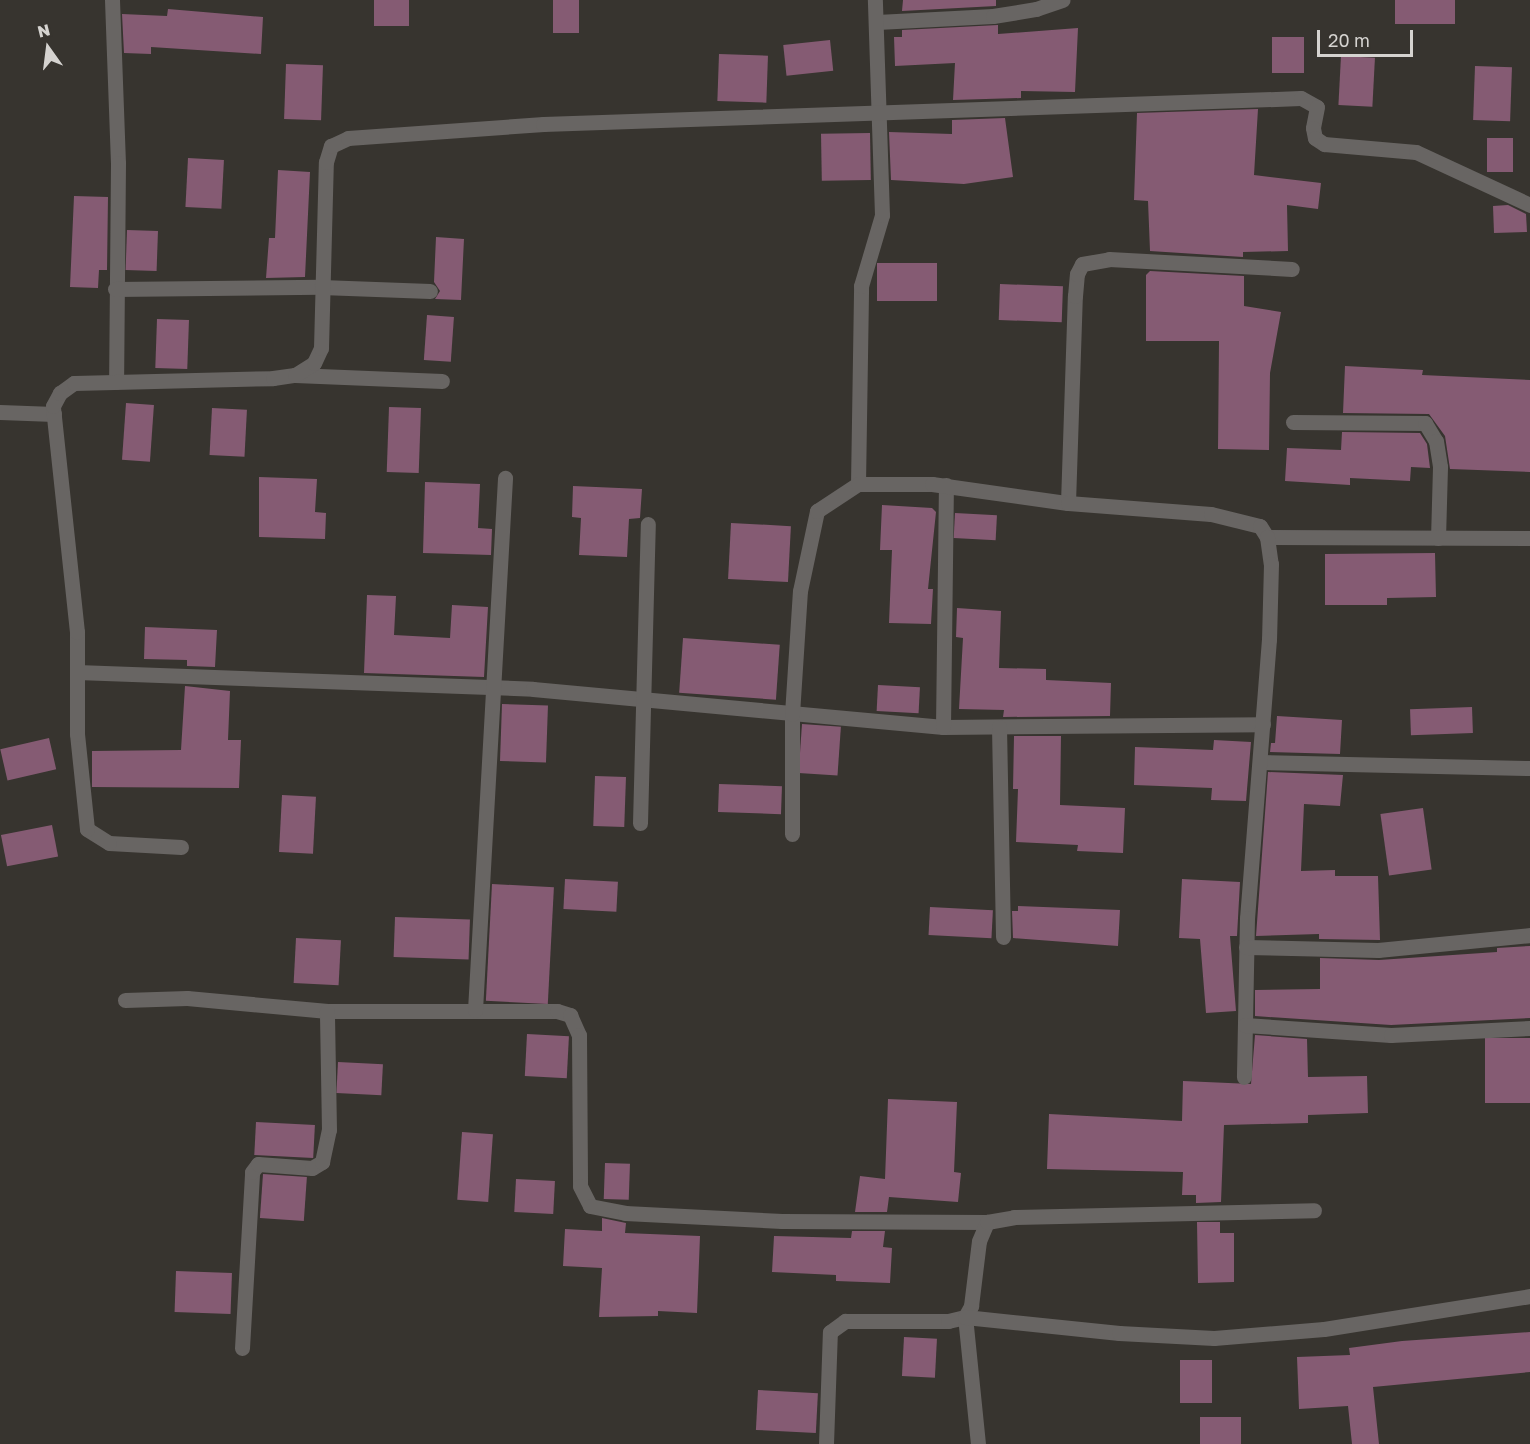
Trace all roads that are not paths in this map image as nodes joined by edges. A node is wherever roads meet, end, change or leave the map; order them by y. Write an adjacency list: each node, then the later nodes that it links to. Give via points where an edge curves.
1 (112, 0): 9 (street, via 118,163)
2 (875, 0): 4 (street)
3 (1062, 0): 4 (street, via 993,16)
4 (877, 22): 5 (street)
5 (881, 114): 6 (street, via 1301,98 1317,107 1313,128 1316,138 1324,144 1416,152 1520,197); 8 (street, via 543,124 348,138 331,146 326,162); 18 (street, via 882,215 861,286)
6 (1530, 205)
7 (1292, 269): 20 (street, via 1109,259 1082,264 1075,296)
8 (321, 287): 9 (street); 10 (street); 11 (street, via 321,348 314,363)
9 (115, 289): 13 (street)
10 (430, 291)
11 (295, 375): 12 (street); 13 (street)
12 (442, 381)
13 (116, 382): 15 (street, via 74,383 60,393)
14 (0, 412): 15 (street)
15 (54, 414): 25 (street, via 77,632)
16 (1293, 422): 23 (street, via 1425,423 1436,441 1440,467)
17 (505, 478): 26 (street)
18 (858, 484): 19 (street); 28 (street, via 817,511 800,591)
19 (946, 485): 20 (street); 30 (street)
20 (1068, 502): 22 (street, via 1211,514 1260,526)
21 (648, 524): 27 (street)
22 (1267, 537): 23 (street); 29 (street, via 1271,564)
23 (1438, 538): 24 (street)
24 (1530, 538)
25 (77, 672): 26 (street); 36 (street, via 77,734 87,829 109,843)
26 (492, 688): 27 (street); 41 (street)
27 (643, 700): 28 (street); 34 (street)
28 (792, 714): 30 (street); 35 (street)
29 (1263, 724): 31 (street); 32 (street)
30 (943, 727): 31 (street)
31 (999, 727): 38 (street)
32 (1260, 762): 33 (street); 39 (street)
33 (1530, 768)
34 (640, 823)
35 (792, 834)
36 (181, 847)
37 (1530, 935): 39 (street, via 1378,950)
38 (1003, 937)
39 (1246, 947): 43 (street)
40 (125, 1000): 42 (street, via 187,998)
41 (475, 1010): 42 (street); 47 (street, via 557,1011 570,1015 576,1023 580,1186 590,1206 625,1213 782,1221)
42 (327, 1011): 50 (street, via 329,1130 322,1162 312,1168 258,1164 252,1172)
43 (1245, 1025): 44 (street, via 1391,1035); 45 (street)
44 (1530, 1028)
45 (1244, 1077)
46 (1314, 1210): 47 (street, via 1014,1217)
47 (987, 1222): 49 (street, via 979,1241 973,1296)
48 (1530, 1296): 49 (street, via 1324,1329 1214,1338 1119,1333)
49 (965, 1317): 51 (street, via 948,1321 860,1320 837,1324 830,1332); 52 (street)
50 (242, 1348)
51 (826, 1444)
52 (978, 1444)

